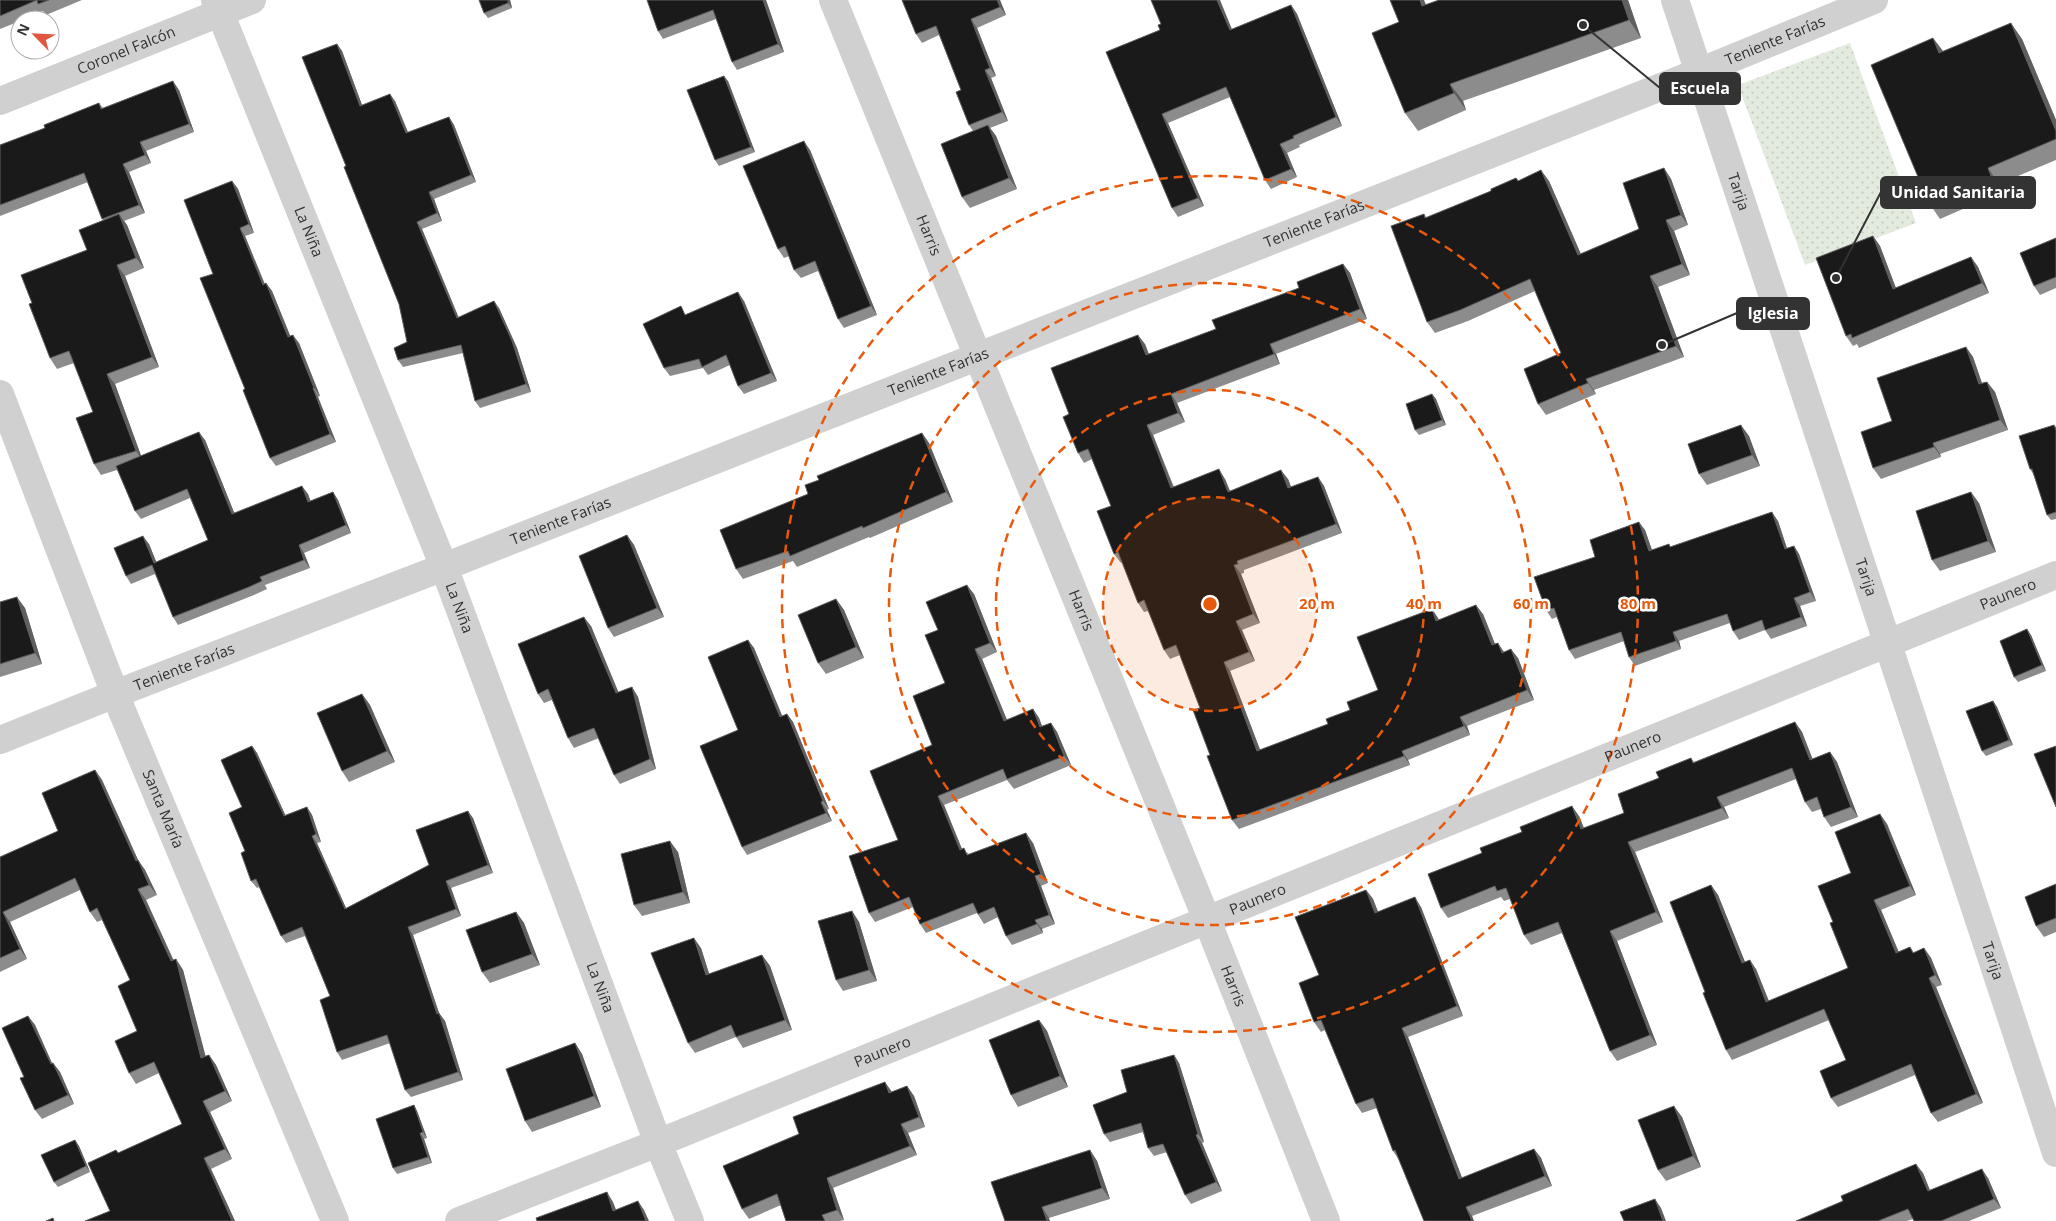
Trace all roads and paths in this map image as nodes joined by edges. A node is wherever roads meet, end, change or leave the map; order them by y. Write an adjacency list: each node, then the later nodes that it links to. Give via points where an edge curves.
1 (252, 0): 5 (street, Coronel Falcón)
2 (833, 0): 8 (street, Harris)
3 (1675, 0): 6 (street, Tarija)
4 (1874, 0): 6 (street, Teniente Farías)
5 (218, 6): 7 (street, Coronel Falcón); 10 (street, La Niña)
6 (1699, 72): 8 (street, Teniente Farías); 12 (street, Tarija)
7 (0, 101)
8 (976, 356): 10 (street, Teniente Farías); 15 (street, Harris)
9 (0, 394): 13 (street, Santa María)
10 (444, 567): 13 (street, Teniente Farías); 16 (street, La Niña)
11 (2056, 575): 12 (street, Paunero)
12 (1888, 643): 15 (street, Paunero); 17 (street, Tarija)
13 (115, 694): 14 (street, Teniente Farías); 18 (street, Santa María)
14 (0, 740)
15 (1207, 920): 16 (street, Paunero); 21 (street, Harris)
16 (658, 1143): 19 (street, Paunero); 20 (street, La Niña)
17 (2056, 1153)
18 (335, 1221)
19 (459, 1221)
20 (690, 1221)
21 (1326, 1221)

